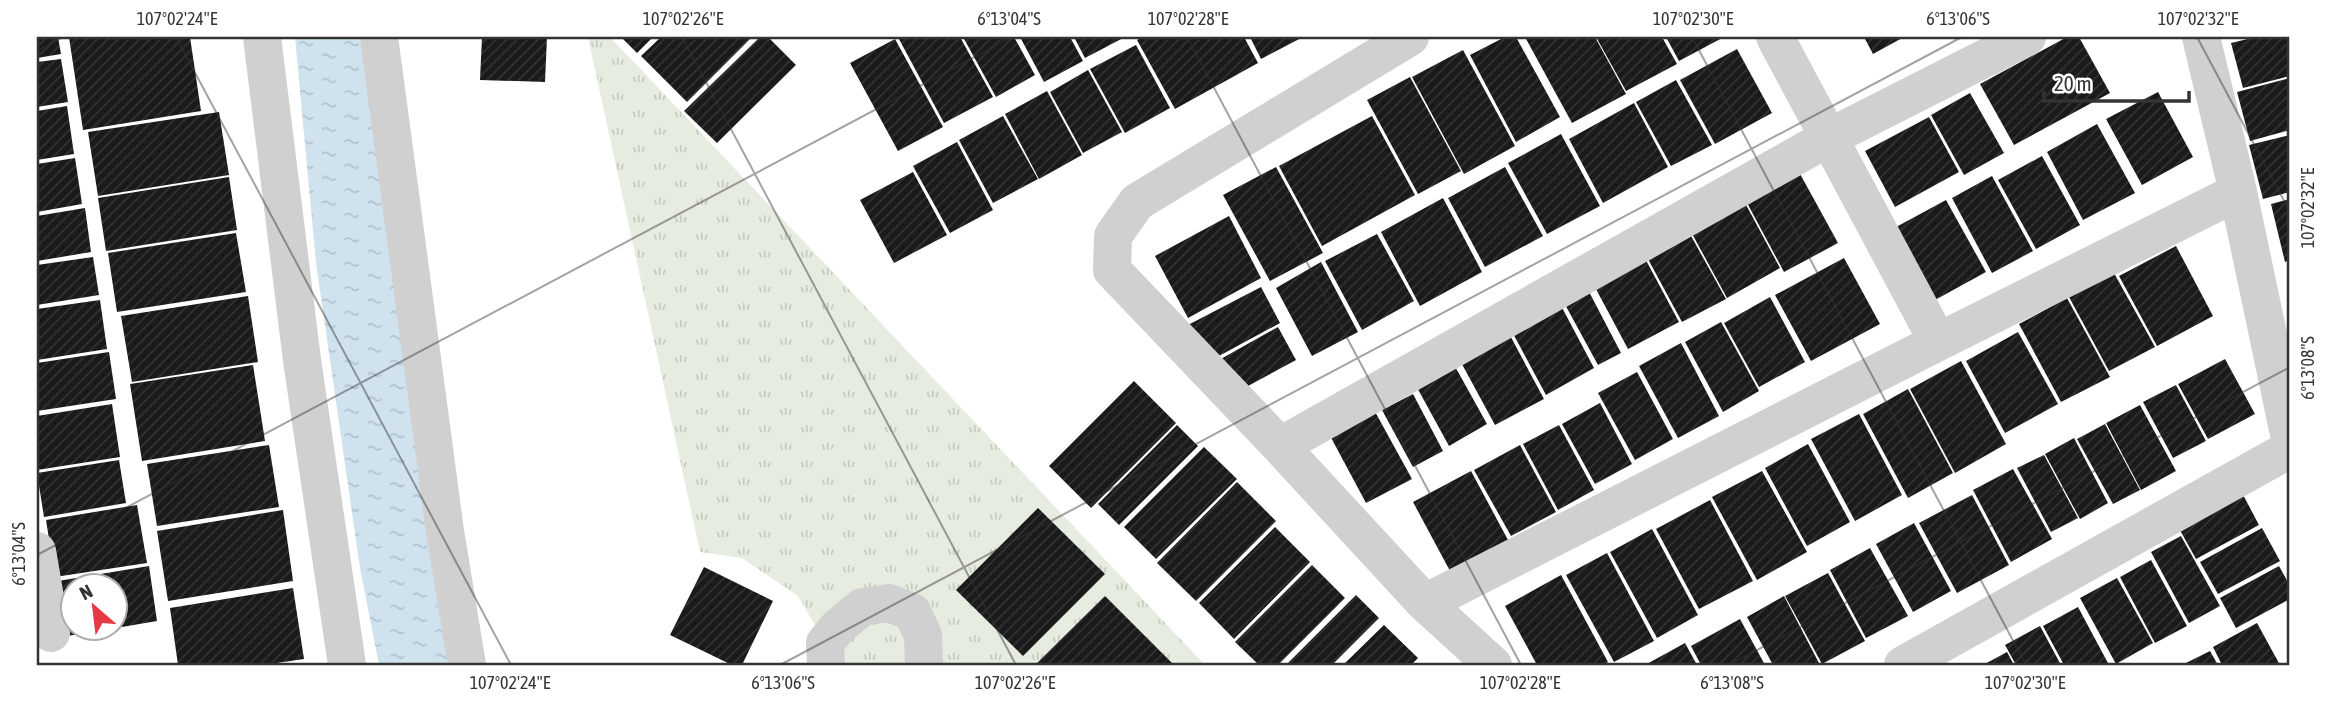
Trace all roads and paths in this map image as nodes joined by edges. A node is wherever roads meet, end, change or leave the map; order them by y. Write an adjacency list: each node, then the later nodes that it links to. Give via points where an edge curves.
1 (262, 37): 16 (street, via 307,401)
2 (379, 37): 17 (street)
3 (1410, 37): 11 (street, via 1137,202 1114,236 1112,270)
4 (1775, 37): 7 (street)
5 (2027, 37): 7 (street)
6 (2201, 37): 8 (street)
7 (1828, 138): 9 (street); 11 (street)
8 (2238, 192): 9 (street); 10 (street)
9 (1938, 342): 14 (street)
10 (2290, 439)
11 (1280, 446): 14 (street)
12 (2290, 449): 21 (street)
13 (37, 551): 15 (street)
14 (1425, 603): 20 (street)
15 (51, 633)
16 (347, 665)
17 (467, 665)
18 (825, 665): 19 (street, via 825,643 838,627 862,607 890,603 912,612 923,635)
19 (924, 665)
20 (1493, 665)
21 (1903, 665)

